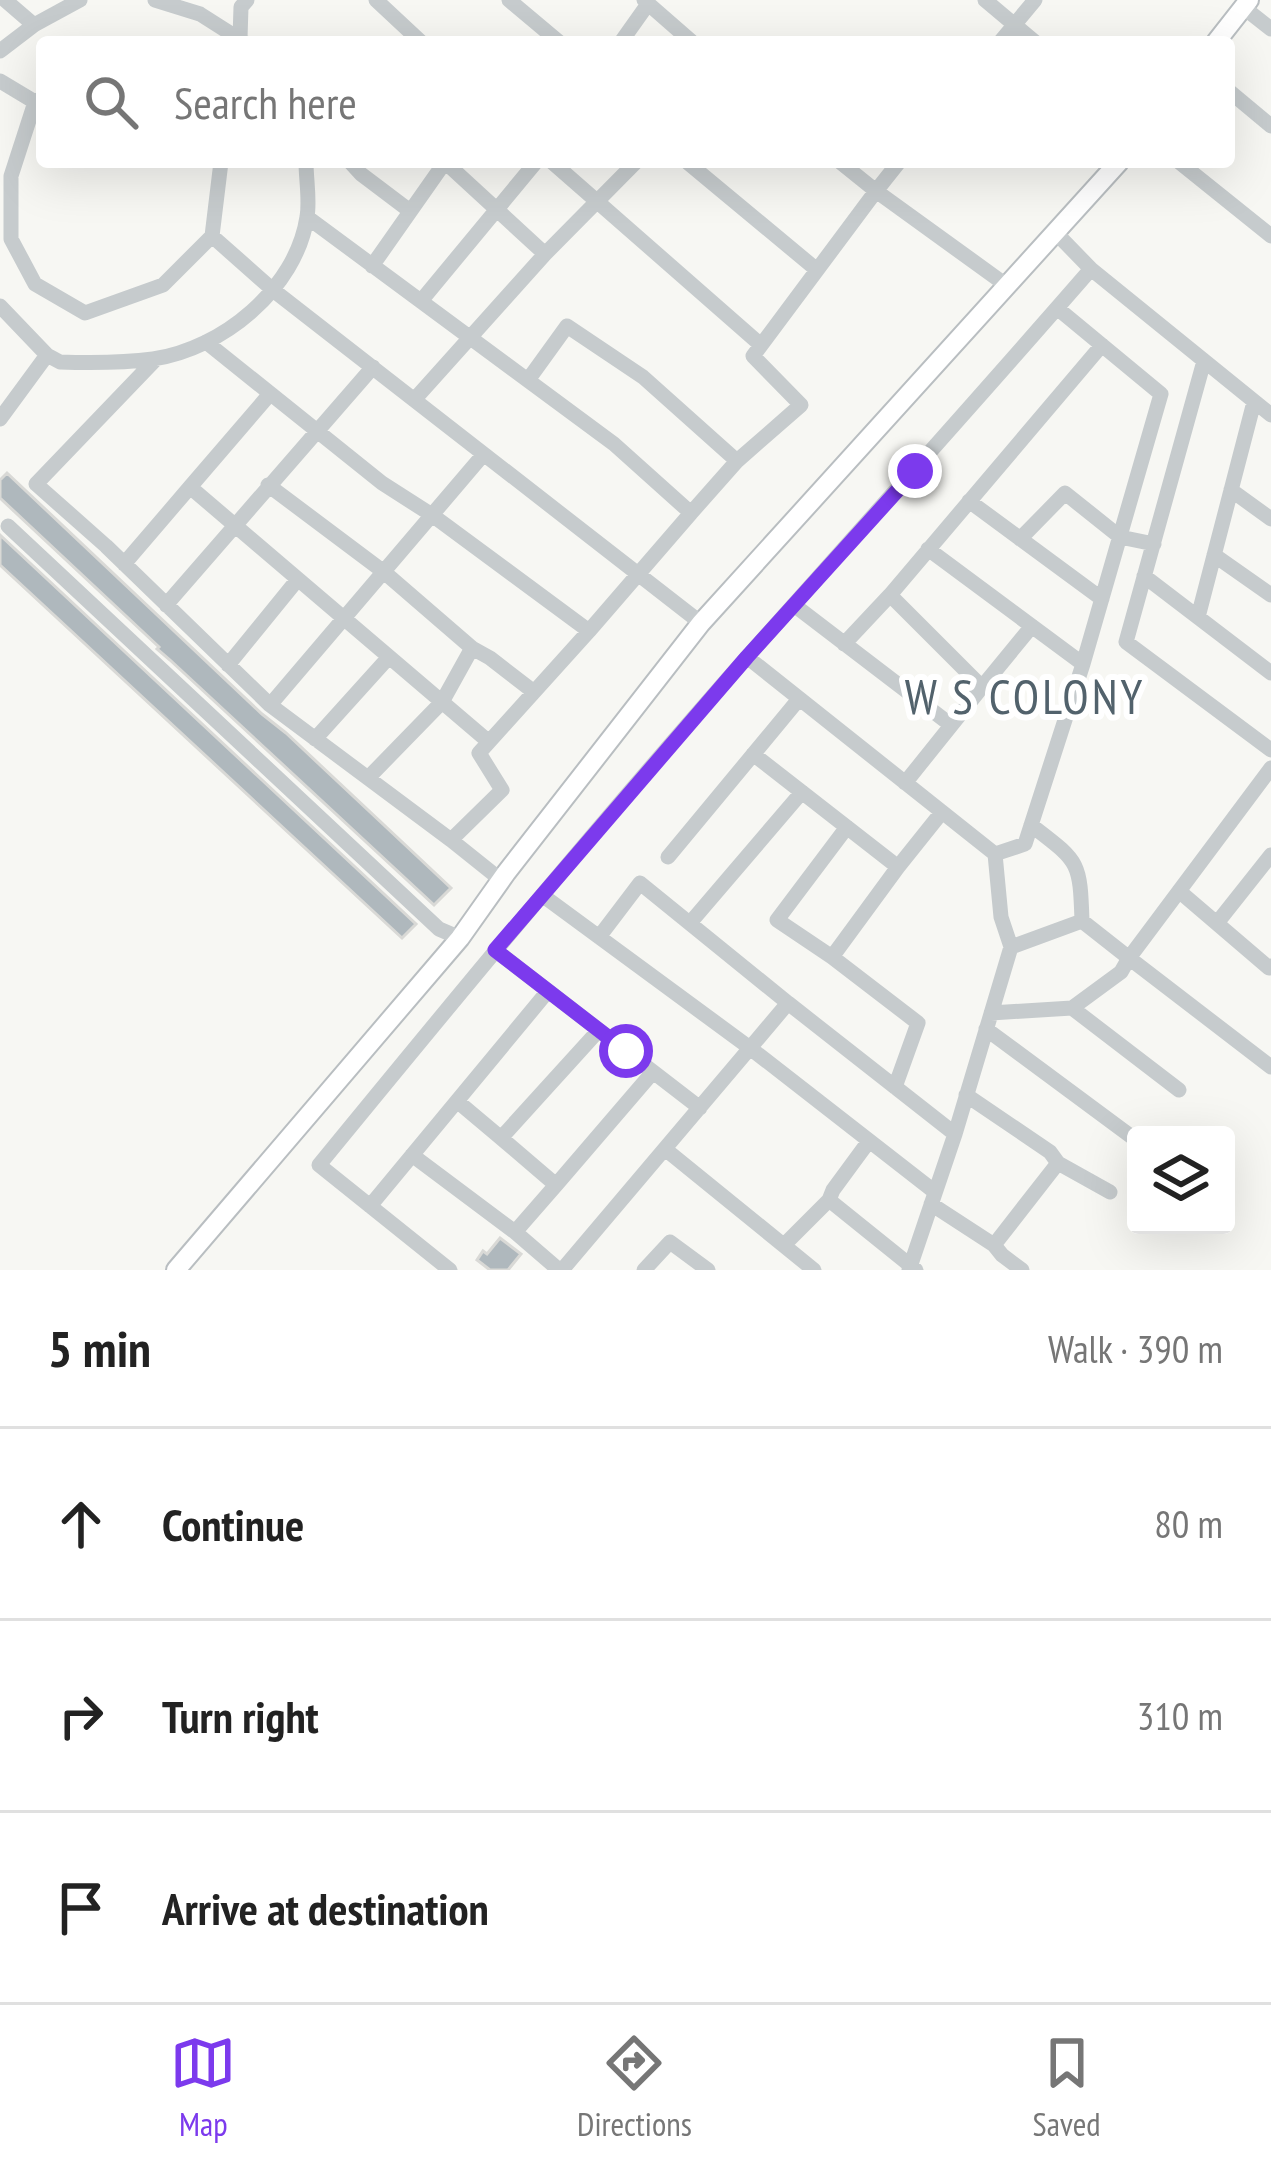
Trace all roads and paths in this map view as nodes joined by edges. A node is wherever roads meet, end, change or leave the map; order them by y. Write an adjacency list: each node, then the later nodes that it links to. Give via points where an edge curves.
1 (5, 0): 11 (street)
2 (80, 0): 11 (street)
3 (155, 0): 14 (street, via 200,14)
4 (376, 0): 16 (street)
5 (509, 0): 17 (street)
6 (985, 0): 12 (street)
7 (1035, 0): 12 (street)
8 (240, 2): 15 (street)
9 (646, 2): 18 (street); 19 (street)
10 (1246, 4): 13 (street); 22 (main road)
11 (34, 25): 23 (street)
12 (1014, 25): 20 (street); 21 (street)
13 (1271, 29)
14 (231, 36)
15 (238, 36)
16 (415, 36)
17 (552, 36)
18 (625, 36)
19 (685, 36)
20 (1005, 36)
21 (1028, 36)
22 (1221, 36)
23 (0, 51)
24 (0, 81): 26 (street)
25 (1235, 96): 28 (street)
26 (36, 99)
27 (36, 106): 48 (street, via 11,176 10,239 34,284 85,314 163,285)
28 (1271, 126)
29 (220, 168): 48 (street)
30 (306, 168): 46 (street)
31 (356, 168): 45 (street)
32 (441, 168): 45 (street)
33 (452, 168): 44 (street)
34 (531, 168): 44 (street)
35 (559, 168): 43 (street)
36 (630, 168): 43 (street)
37 (694, 168): 53 (street)
38 (848, 168): 42 (street)
39 (894, 168): 42 (street)
40 (1114, 168): 47 (main road)
41 (1186, 168): 49 (street)
42 (876, 190): 53 (street); 54 (street)
43 (598, 203): 50 (street); 62 (street)
44 (496, 209): 50 (street); 56 (street)
45 (410, 211): 51 (street)
46 (307, 217): 51 (street); 55 (street)
47 (1055, 232): 52 (street); 54 (main road)
48 (212, 236): 55 (street)
49 (1271, 236)
50 (545, 254): 60 (street)
51 (372, 266): 56 (street)
52 (1091, 269): 58 (street); 66 (street)
53 (817, 270): 62 (street)
54 (1006, 285): 103 (main road)
55 (273, 290): 61 (street); 67 (street)
56 (421, 301): 60 (street)
57 (0, 306): 59 (street)
58 (1057, 308): 63 (street); 100 (street)
59 (6, 328): 64 (street)
60 (470, 337): 68 (street); 70 (street)
61 (206, 342): 65 (street); 69 (street)
62 (761, 345): 76 (street, via 753,356 801,405)
63 (1102, 345): 80 (street); 86 (street, via 1161,394)
64 (47, 356): 65 (street, via 81,363); 73 (street)
65 (157, 358): 91 (street, via 36,484)
66 (1204, 361): 71 (street); 88 (street)
67 (373, 368): 70 (street); 74 (street)
68 (528, 380): 76 (street, via 567,326 643,377); 81 (street)
69 (269, 395): 74 (street); 78 (street)
70 (414, 400): 75 (street)
71 (1255, 402): 72 (street); 79 (street)
72 (1271, 415)
73 (0, 419)
74 (316, 433): 77 (street); 82 (street)
75 (483, 454): 82 (street); 93 (street)
76 (737, 461): 81 (street)
77 (268, 485): 84 (street); 92 (street)
78 (190, 487): 84 (street); 91 (street)
79 (1231, 490): 83 (street); 90 (street)
80 (969, 501): 87 (street); 89 (street)
81 (691, 513): 93 (street)
82 (432, 515): 92 (street); 105 (street)
83 (1271, 519)
84 (235, 525): 95 (street); 99 (street)
85 (8, 526): 144 (street, via 439,929)
86 (1120, 537): 87 (street, via 1065,493); 88 (street); 98 (street)
87 (1020, 539): 98 (street)
88 (1154, 544): 94 (street)
89 (928, 549): 96 (street); 104 (street)
90 (1214, 555): 97 (street); 101 (street)
91 (124, 564): 99 (street)
92 (384, 572): 102 (street); 107 (street)
93 (639, 576): 103 (street); 105 (street)
94 (1144, 576): 101 (street); 121 (street, via 1126,642)
95 (298, 579): 102 (street); 111 (street)
96 (890, 595): 106 (street); 113 (street)
97 (1271, 595)
98 (1102, 599): 110 (street)
99 (166, 605): 111 (street)
100 (794, 605): 106 (street); 109 (street)
101 (1198, 617): 112 (street)
102 (344, 619): 108 (street); 117 (street)
103 (701, 623): 137 (main road)
104 (1032, 626): 110 (street); 113 (street)
105 (589, 631): 114 (street)
106 (844, 644): 118 (street)
107 (472, 648): 114 (street); 116 (street)
108 (389, 657): 116 (street); 119 (street)
109 (747, 657): 115 (street); 139 (street)
110 (1083, 664): 128 (street)
111 (228, 665): 117 (street)
112 (1271, 674)
113 (982, 687): 118 (street)
114 (535, 692): 120 (street)
115 (799, 699): 122 (street); 125 (street)
116 (442, 702): 120 (street); 124 (street)
117 (270, 705): 119 (street)
118 (951, 725): 125 (street)
119 (315, 739): 124 (street)
120 (489, 742): 131 (street, via 479,753 502,790)
121 (1271, 750)
122 (753, 754): 126 (street); 135 (street)
123 (1271, 768): 138 (street)
124 (368, 778): 131 (street)
125 (905, 783): 127 (street)
126 (802, 793): 129 (street); 141 (street)
127 (942, 812): 133 (street); 136 (street)
128 (1031, 825): 130 (street); 132 (street)
129 (847, 827): 136 (street); 147 (street, via 777,920)
130 (1049, 839): 132 (street); 140 (street, via 1070,855 1080,877)
131 (451, 840): 137 (street)
132 (1024, 844): 133 (street)
133 (995, 854): 145 (street)
134 (1271, 855): 142 (street)
135 (668, 857)
136 (898, 867): 147 (street)
137 (501, 880): 144 (main road)
138 (1179, 891): 142 (street); 148 (street)
139 (542, 895): 143 (street); 146 (street)
140 (1082, 921): 145 (street); 148 (street)
141 (690, 923): 143 (street, via 640,883); 151 (street)
142 (1216, 923): 149 (street)
143 (599, 937): 155 (street)
144 (460, 938): 179 (main road)
145 (1011, 947): 153 (street)
146 (495, 950): 150 (street); 174 (street, via 319,1165)
147 (832, 956): 158 (street, via 919,1023)
148 (1129, 958): 152 (street); 156 (street)
149 (1271, 966)
150 (548, 991): 154 (street); 161 (street)
151 (788, 1003): 155 (street); 158 (street)
152 (1072, 1008): 153 (street); 159 (street)
153 (989, 1022): 160 (street); 163 (street)
154 (598, 1030): 157 (street); 165 (street)
155 (750, 1048): 162 (street); 166 (street)
156 (1271, 1067)
157 (653, 1072): 162 (street); 170 (street)
158 (895, 1087): 164 (street)
159 (1179, 1090)
160 (966, 1095): 164 (street); 169 (street)
161 (457, 1101): 165 (street); 168 (street)
162 (700, 1108): 167 (street)
163 (1127, 1133)
164 (955, 1134): 172 (street)
165 (501, 1138): 170 (street)
166 (869, 1141): 172 (street); 173 (street)
167 (664, 1149): 176 (street); 181 (street)
168 (412, 1155): 174 (street); 175 (street)
169 (1058, 1163): 171 (street); 177 (street)
170 (556, 1185): 175 (street)
171 (1110, 1192)
172 (933, 1198): 177 (street); 178 (street)
173 (829, 1200): 176 (street); 178 (street)
174 (370, 1206): 180 (street)
175 (514, 1232): 181 (street)
176 (784, 1245): 184 (street)
177 (994, 1245): 185 (street)
178 (912, 1268)
179 (176, 1270)
180 (450, 1270)
181 (561, 1270)
182 (644, 1270): 183 (street, via 670,1241)
183 (708, 1270)
184 (814, 1270)
185 (1022, 1270)

